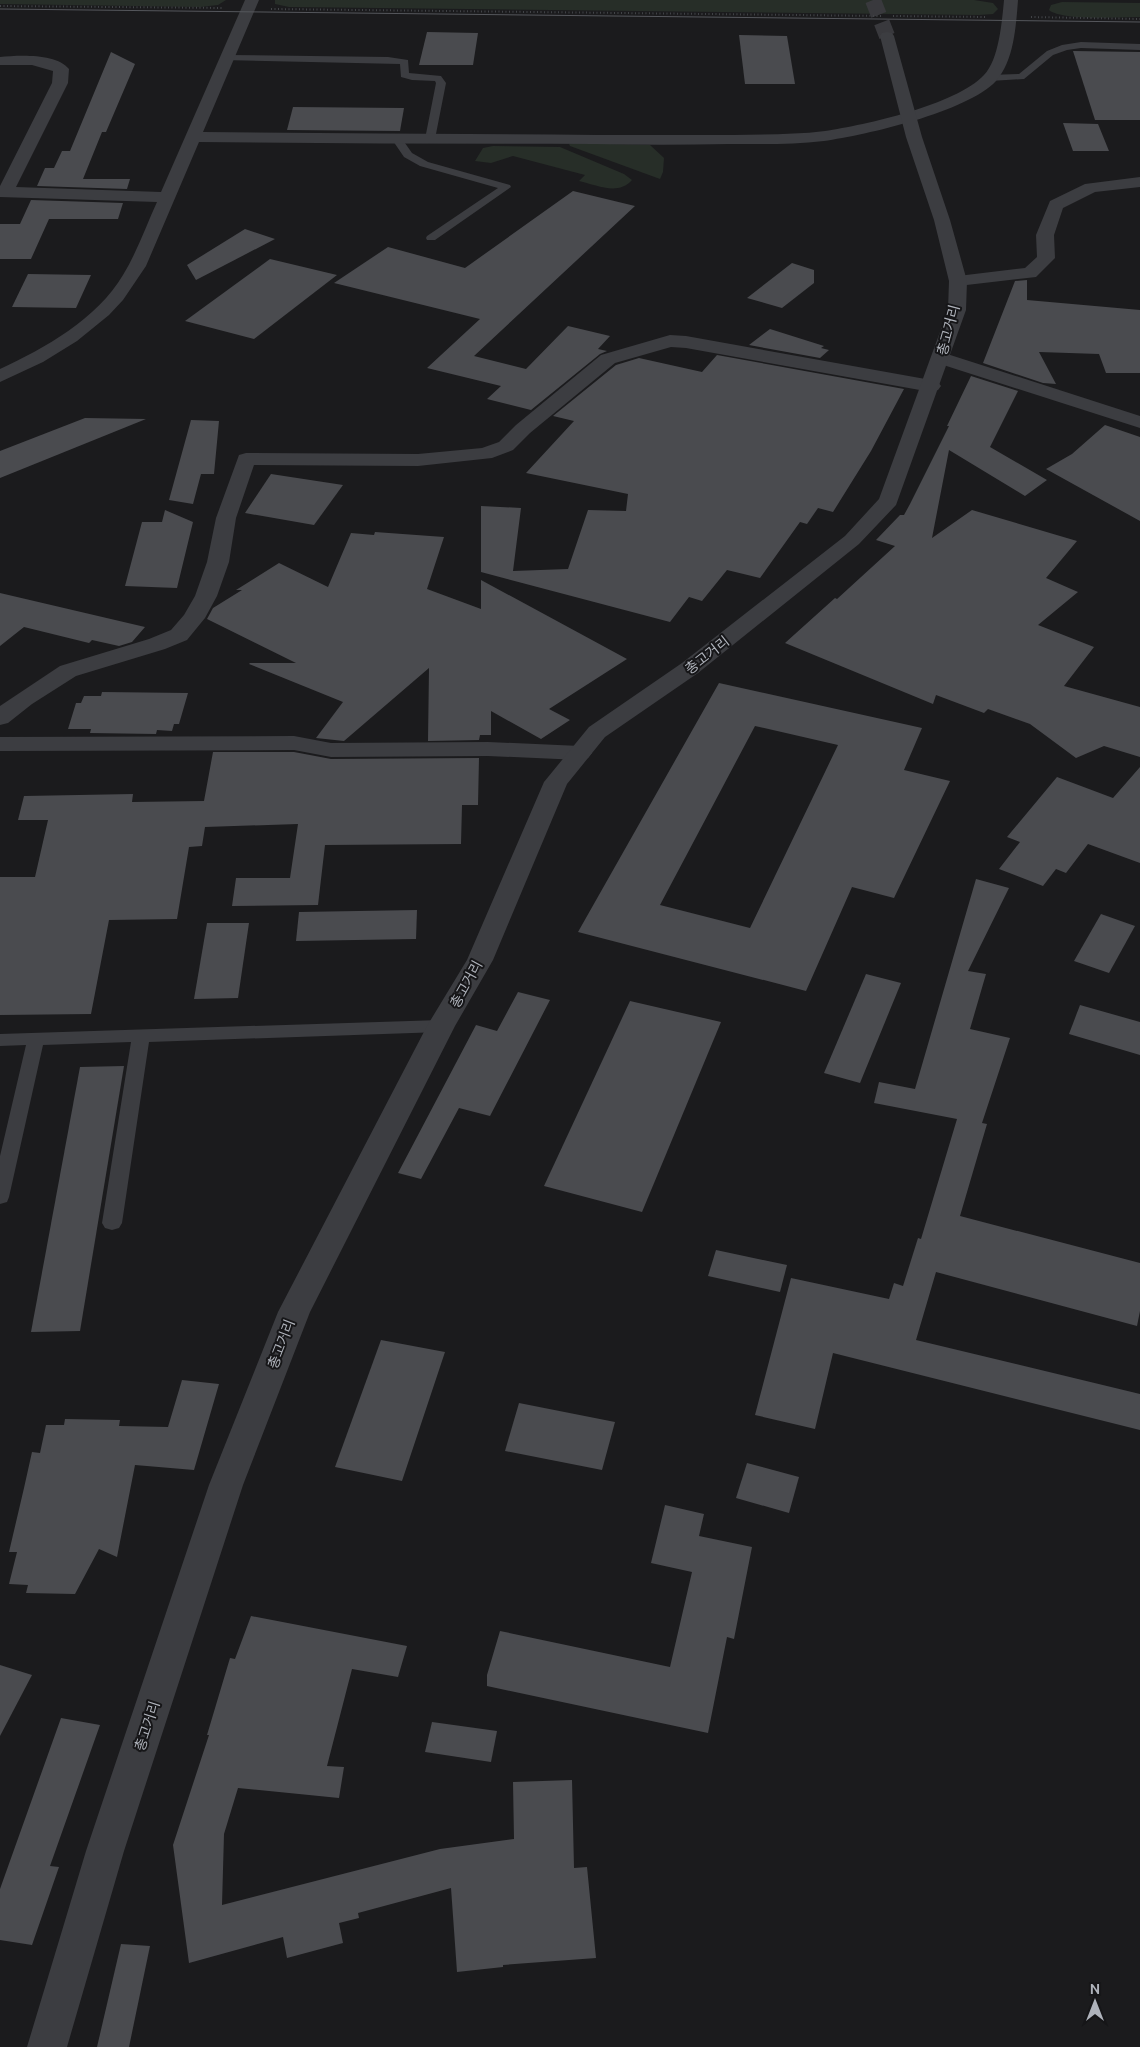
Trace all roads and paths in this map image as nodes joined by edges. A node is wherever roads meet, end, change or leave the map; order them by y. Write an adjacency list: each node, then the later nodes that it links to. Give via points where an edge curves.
1 (1011, 0): 4 (street)
2 (250, 4): 3 (path); 4 (path); 8 (street)
3 (0, 6)
4 (1009, 17): 5 (path); 10 (street, via 1000,62)
5 (1140, 19)
6 (888, 36): 11 (street, 총고거리)
7 (1140, 47): 10 (lane, via 1065,47 1050,53 1021,77)
8 (226, 58): 12 (street); 14 (lane, via 405,62 404,75 438,78 441,83)
9 (0, 61): 16 (street, via 52,63 61,69 60,83)
10 (990, 78): 11 (street, via 968,95)
11 (909, 116): 14 (street, via 862,129 789,139); 19 (street, 총고거리)
12 (192, 137): 13 (street); 17 (street)
13 (396, 138): 14 (street); 18 (lane, via 408,155 424,164 506,188)
14 (430, 139)
15 (1140, 182): 19 (street, via 1091,188 1056,205 1045,235 1046,258 1030,273)
16 (2, 192): 17 (street)
17 (167, 197): 21 (street, via 129,280 102,310 77,334)
18 (431, 238)
19 (958, 281): 20 (street, 총고거리, via 957,310)
20 (941, 358): 22 (street, 총고거리); 23 (street)
21 (0, 376)
22 (931, 386): 24 (street, via 670,341 608,359 506,446 484,454 418,460 246,459 226,518 218,562 206,596 194,618 179,635 68,671); 26 (street, 총고거리, via 889,501 852,540 690,668 597,732)
23 (1140, 422)
24 (0, 718)
25 (0, 744): 26 (street, via 294,744 331,750 488,749)
26 (580, 753): 27 (street, 총고거리, via 556,782 480,960)
27 (442, 1026): 28 (lane); 33 (street, 총고거리, via 294,1312 233,1467 105,1851)
28 (141, 1036): 29 (lane); 32 (lane)
29 (36, 1039): 30 (lane); 31 (lane)
30 (0, 1040)
31 (0, 1197)
32 (112, 1223)
33 (47, 2047)

